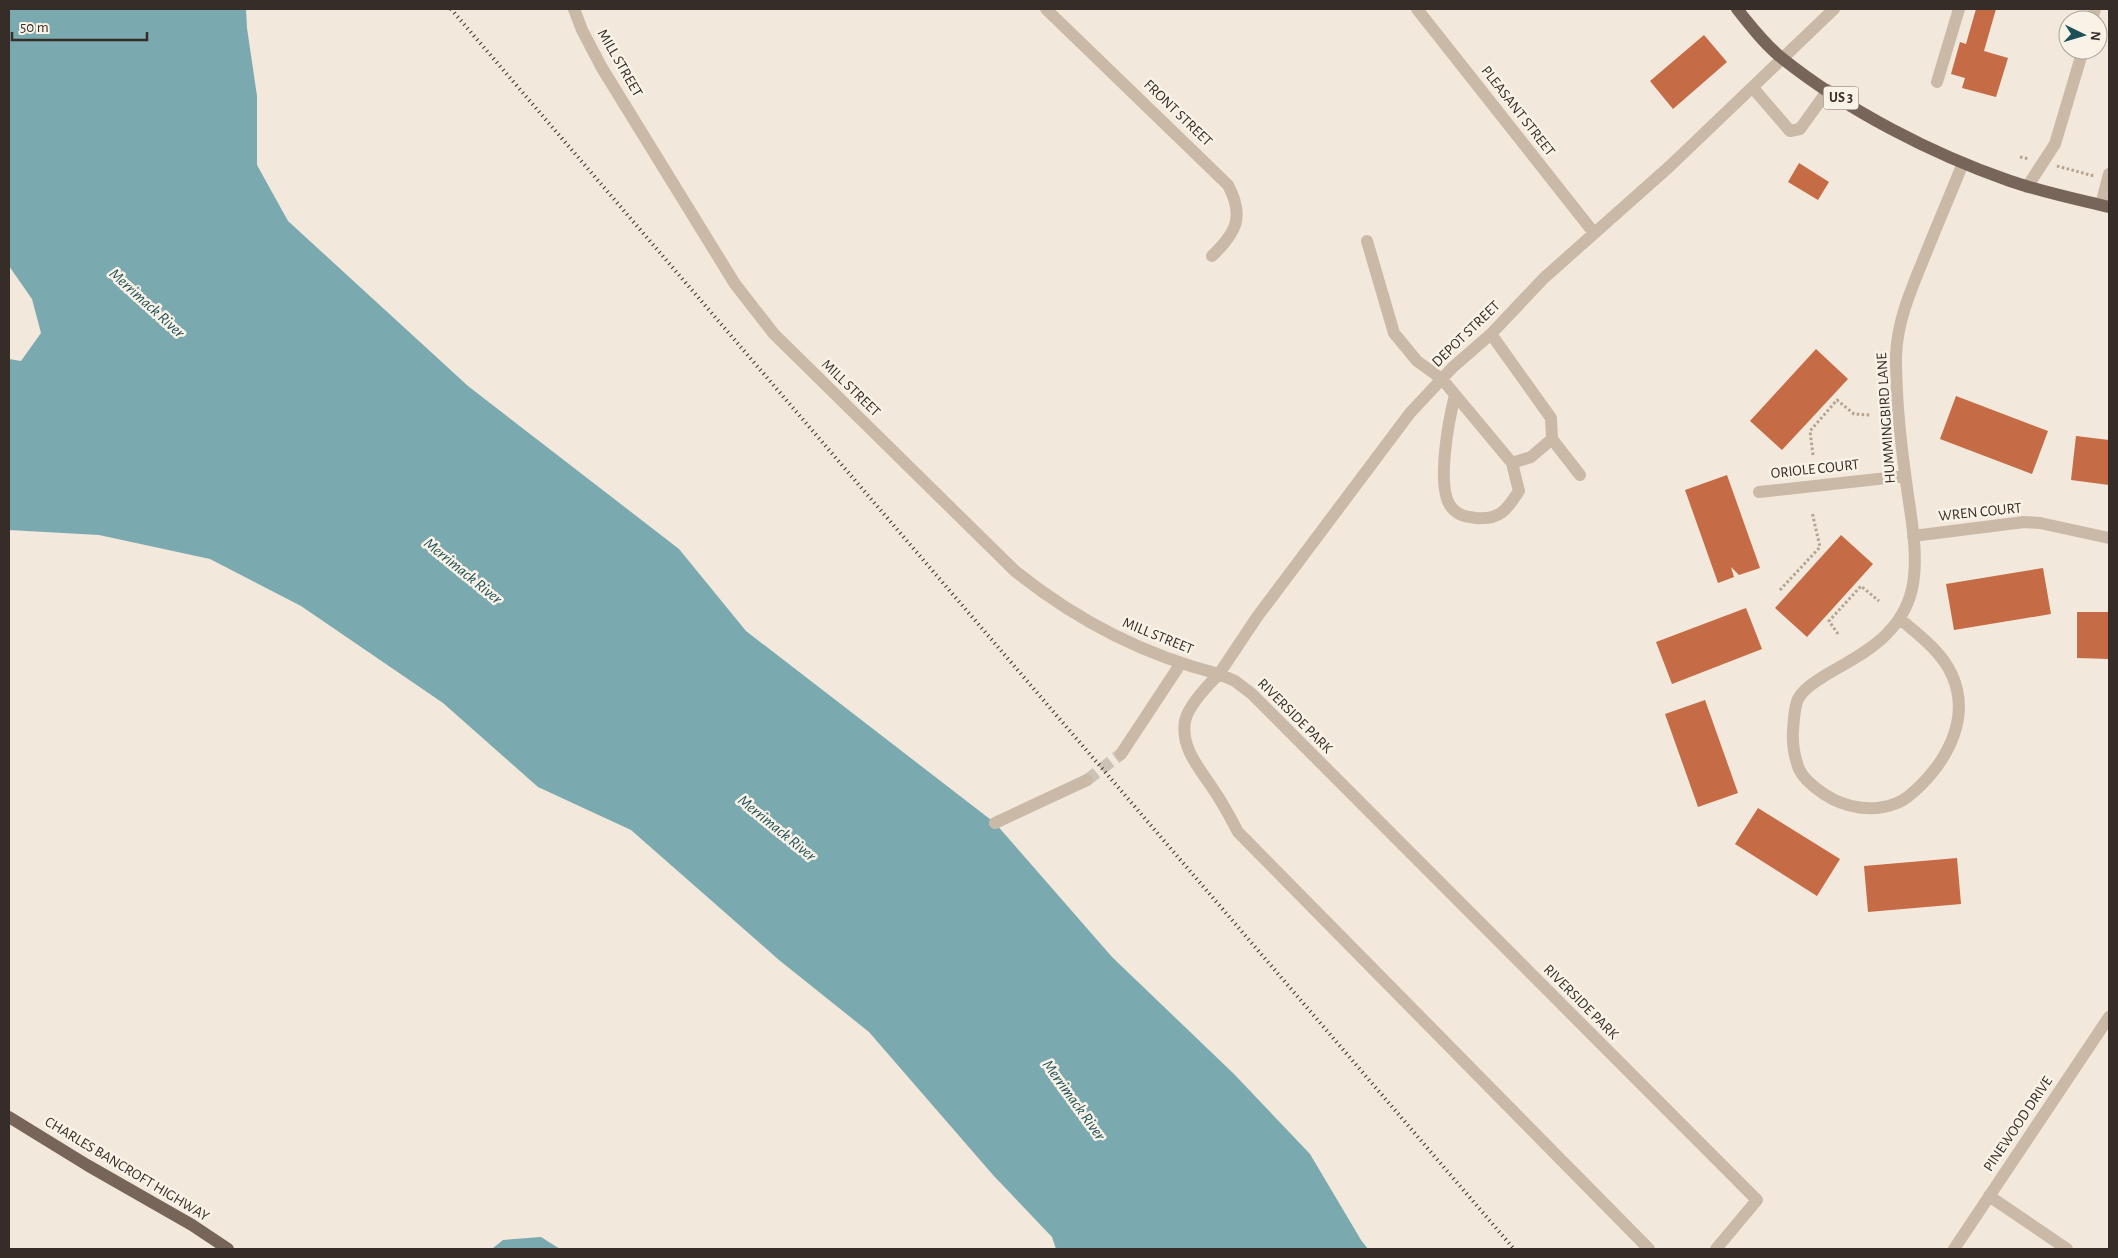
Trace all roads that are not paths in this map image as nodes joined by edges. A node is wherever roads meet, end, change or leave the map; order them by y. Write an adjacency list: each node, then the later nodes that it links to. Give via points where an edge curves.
1 (574, 9): 30 (street, MILL STREET, via 607,76 735,284 774,334 1048,598 1121,639)
2 (1046, 9): 18 (street, FRONT STREET, via 1228,185 1235,198 1238,216 1234,232)
3 (1417, 9): 16 (street, PLEASANT STREET)
4 (1737, 9): 7 (main road, US 3)
5 (1834, 9): 7 (street, DEPOT STREET)
6 (1959, 9): 9 (street)
7 (1783, 59): 10 (street, DEPOT STREET); 11 (main road, US 3)
8 (2080, 60): 14 (street, via 2055,144)
9 (1937, 82)
10 (1753, 88): 11 (street, via 1790,131 1800,129); 16 (street, DEPOT STREET)
11 (1828, 90): 12 (main road, US 3, via 1891,129)
12 (1963, 163): 14 (main road, US 3); 25 (street, HUMMINGBIRD LANE, via 1915,281 1900,330 1896,355)
13 (2108, 177): 15 (street)
14 (2027, 187): 15 (main road, US 3)
15 (2105, 206)
16 (1594, 233): 19 (street, DEPOT STREET, via 1544,278)
17 (1367, 241): 20 (street, via 1394,333 1417,361)
18 (1212, 256)
19 (1491, 334): 20 (street, DEPOT STREET); 22 (street, via 1551,418)
20 (1442, 379): 21 (street); 31 (street, DEPOT STREET, via 1410,414 1257,617)
21 (1455, 394): 23 (street); 23 (street, via 1448,426 1444,487 1452,508 1464,517 1481,518 1506,510 1519,491)
22 (1552, 439): 23 (street, via 1531,457); 24 (street)
23 (1512, 463)
24 (1580, 475)
25 (1905, 476): 26 (street, ORIOLE COURT); 27 (street, HUMMINGBIRD LANE)
26 (1759, 492)
27 (1913, 536): 28 (street, WREN COURT, via 2024,522); 29 (street, HUMMINGBIRD LANE, via 1913,587)
28 (2109, 538)
29 (1900, 619): 29 (street, HUMMINGBIRD LANE, via 1874,647 1809,686 1798,699 1792,737 1794,756 1801,774 1833,800 1854,807 1874,809 1899,803 1933,773 1955,736 1960,714 1958,692 1951,672 1936,651)
30 (1181, 663): 31 (street, MILL STREET); 32 (street)
31 (1219, 674): 39 (street, via 1185,720 1185,741 1238,832); 40 (street, RIVERSIDE PARK, via 1252,694 1757,1200)
32 (1121, 754)
33 (1087, 780): 34 (street)
34 (995, 823)
35 (2109, 1017): 37 (street, PINEWOOD DRIVE)
36 (9, 1117): 38 (main road, CHARLES BANCROFT HIGHWAY)
37 (1989, 1196): 41 (street, PINEWOOD DRIVE); 42 (street)
38 (228, 1249)
39 (1649, 1249)
40 (1716, 1249)
41 (1954, 1249)
42 (2067, 1249)

